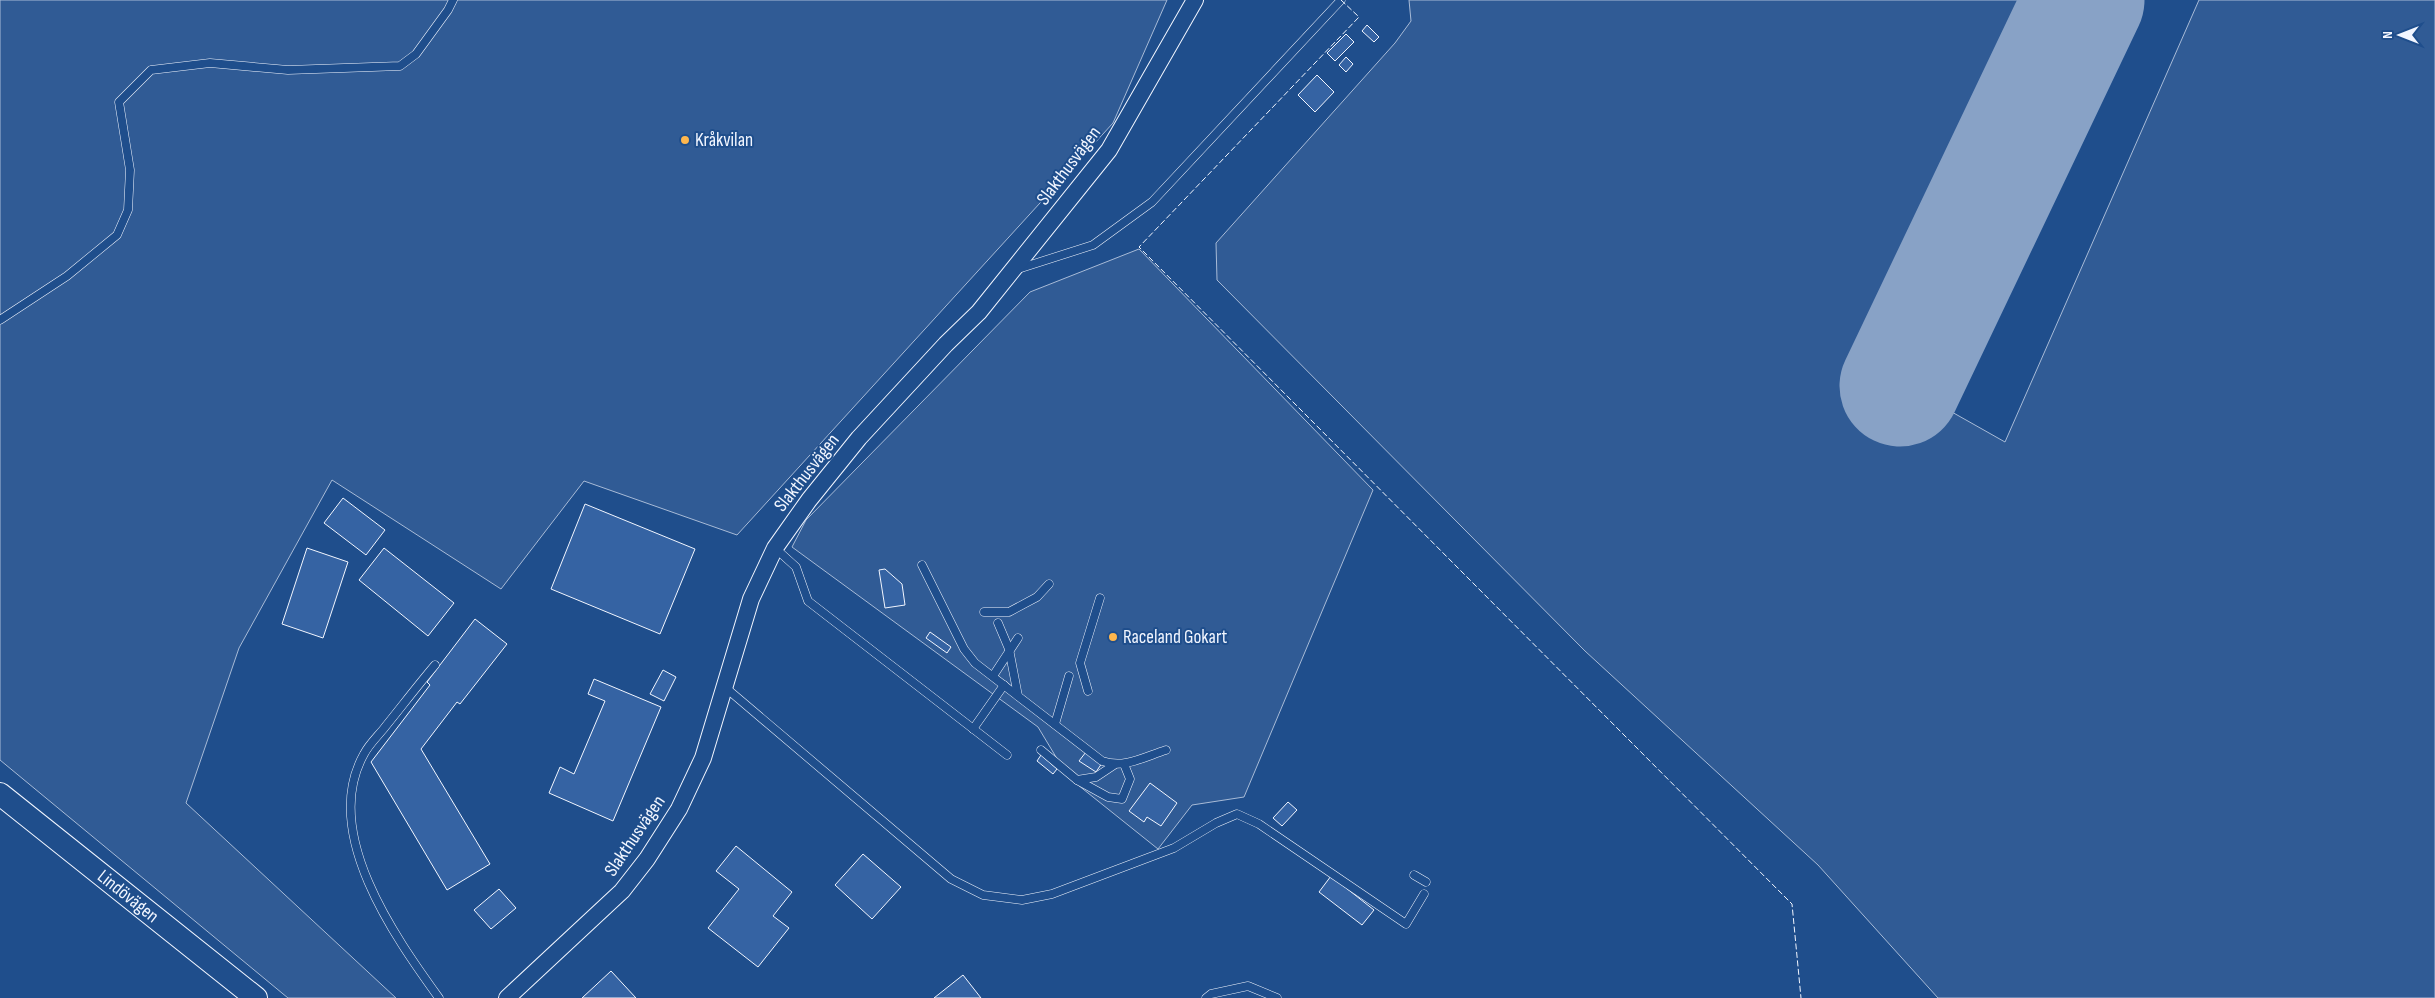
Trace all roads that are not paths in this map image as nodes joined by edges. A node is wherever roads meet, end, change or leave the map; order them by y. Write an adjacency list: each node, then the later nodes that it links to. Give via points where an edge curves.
1 (452, 0): 5 (lane, via 416,54 400,66 288,70 210,63 150,70 119,102 130,170 128,210 117,235 66,276)
2 (1195, 0): 4 (street, Slakthusvägen, via 1109,150)
3 (1341, 0): 4 (lane, via 1152,202 1094,245)
4 (1012, 271): 6 (street, Slakthusvägen, via 979,312 859,438)
5 (0, 320)
6 (775, 548): 18 (street, Slakthusvägen, via 751,599); 22 (lane, via 796,567 808,601)
7 (922, 565): 15 (lane, via 964,649 975,663)
8 (1049, 584): 10 (lane, via 1037,597 1009,612)
9 (1100, 598): 19 (lane, via 1080,663)
10 (984, 612)
11 (998, 622): 13 (lane)
12 (1018, 638): 13 (lane)
13 (1010, 649): 15 (lane); 20 (lane)
14 (435, 665): 34 (lane, via 364,753 355,775 351,801 354,839 375,898)
15 (993, 676): 17 (lane)
16 (1069, 676): 21 (lane)
17 (1004, 685): 20 (lane); 22 (lane)
18 (726, 688): 32 (lane, via 951,879 983,895 1022,900 1052,894 1174,848 1237,814 1258,824 1406,924); 35 (street, Slakthusvägen, via 703,758 679,809 647,859 622,891)
19 (1088, 691)
20 (1018, 696): 21 (lane)
21 (1055, 724): 27 (lane, via 1102,761)
22 (973, 729): 25 (lane)
23 (1041, 750): 28 (lane)
24 (1166, 750): 26 (lane)
25 (1007, 755)
26 (1124, 764): 27 (lane); 28 (lane, via 1130,779 1122,799 1108,797)
27 (1114, 765): 28 (lane, via 1096,778)
28 (1077, 780)
29 (0, 794): 33 (main road, Lindövägen)
30 (1414, 875): 31 (lane)
31 (1426, 882)
32 (1424, 894)
33 (256, 998)
34 (439, 998)
35 (507, 998)
36 (1206, 998): 37 (lane, via 1248,986)
37 (1277, 998)

